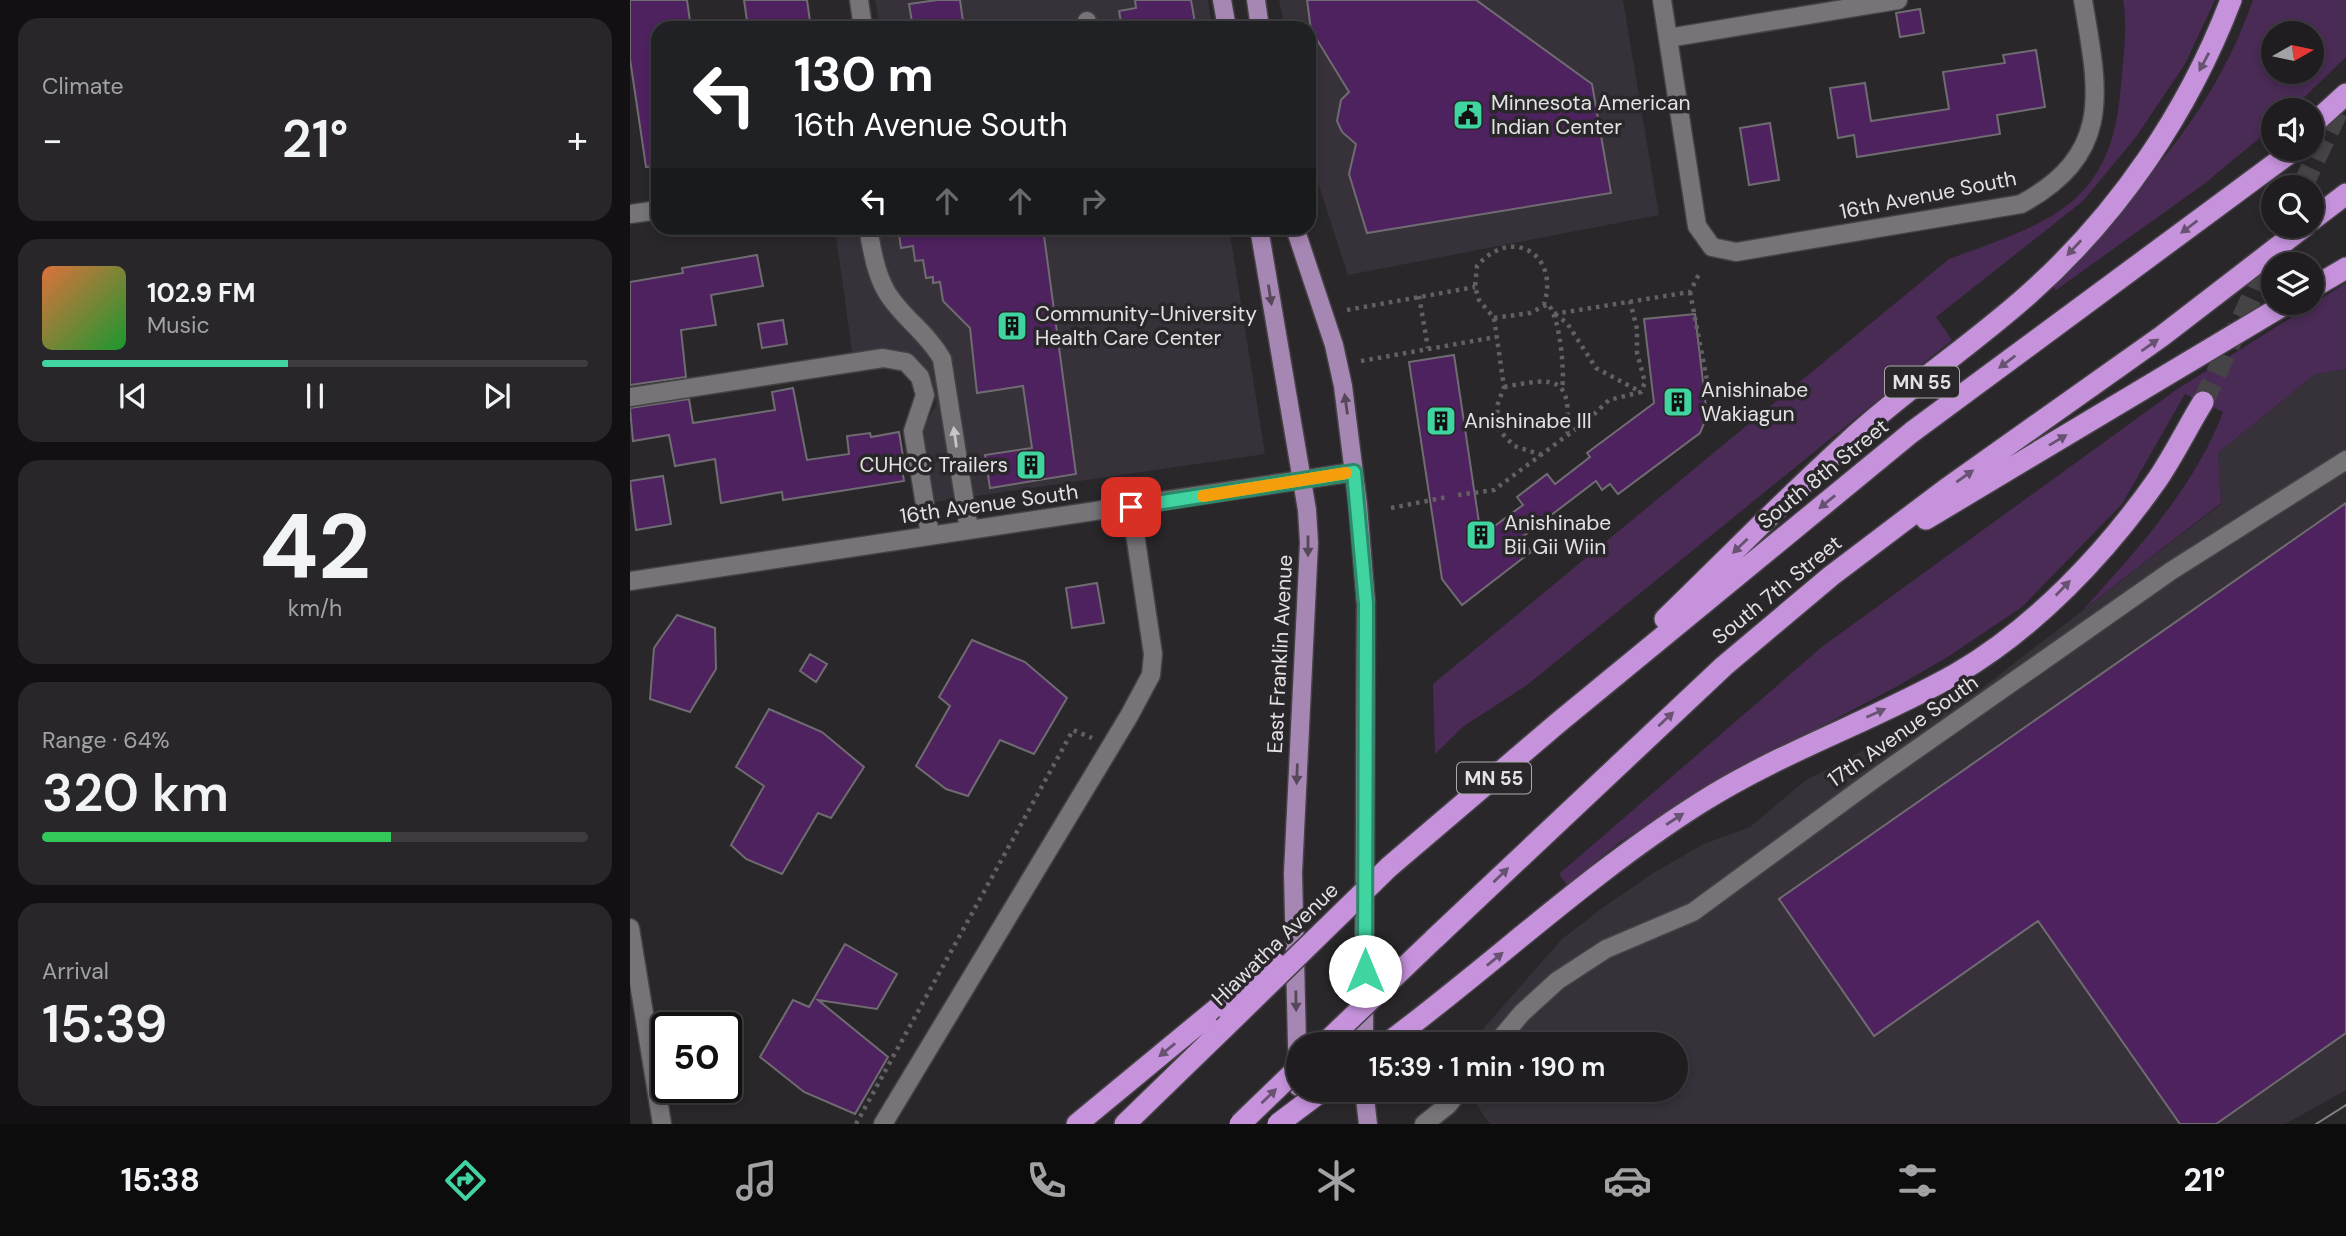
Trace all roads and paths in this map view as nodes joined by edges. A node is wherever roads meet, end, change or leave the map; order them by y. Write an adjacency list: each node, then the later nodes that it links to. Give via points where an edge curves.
1 (859, 0): 9 (street)
2 (1222, 0): 10 (main road)
3 (1256, 0): 11 (main road)
4 (1662, 0): 12 (street)
5 (1898, 0): 8 (street)
6 (2083, 0): 12 (street, 16th Avenue South, via 2097,82 2095,115 2071,168 2046,190 2021,204 1736,252 1712,247 1697,226)
7 (2231, 0): 62 (highway, MN 55, one-way to 62, via 2169,127 2123,193 2076,247 2029,294 1849,440)
8 (1872, 2): 12 (street)
9 (862, 21)
10 (1226, 21)
11 (1259, 21)
12 (1668, 38)
13 (2346, 94): 15 (highway)
14 (2346, 112): 16 (highway)
15 (2324, 114)
16 (2324, 128)
17 (2272, 161): 19 (highway)
18 (2278, 161): 19 (highway, South 8th Street)
19 (2244, 186): 62 (highway, South 8th Street, one-way to 62, via 1912,432)
20 (2346, 194): 22 (highway)
21 (651, 211): 23 (street)
22 (2324, 211)
23 (630, 214)
24 (870, 235): 58 (street, one-way to 24, via 942,359 933,342 887,292 877,273)
25 (1260, 235): 53 (main road, East Franklin Avenue, one-way to 53)
26 (1297, 235): 52 (main road, one-way to 26, via 1334,345)
27 (2289, 238): 60 (highway, South 7th Street, one-way to 27)
28 (2346, 268): 30 (highway)
29 (1699, 274): 32 (path)
30 (2324, 281)
31 (1475, 287): 33 (path); 35 (path, via 1477,266 1493,250 1524,248 1540,257 1547,290); 39 (path)
32 (1690, 292): 34 (path); 45 (path)
33 (1419, 296): 36 (path); 41 (path)
34 (1630, 301): 37 (path); 46 (path, via 1645,382)
35 (1544, 304): 37 (path); 39 (path, via 1530,313)
36 (1348, 310)
37 (1554, 314): 44 (path); 46 (path, via 1567,323 1596,368)
38 (2267, 315): 60 (highway, one-way to 38)
39 (1493, 318): 40 (path)
40 (1496, 337): 41 (path); 43 (path)
41 (1428, 348): 42 (path)
42 (1361, 361)
43 (1504, 387): 44 (path, via 1542,380); 50 (path, via 1497,406 1499,430 1514,446)
44 (1562, 389): 49 (path, via 1570,418)
45 (1709, 391)
46 (1641, 392): 49 (path, via 1609,400)
47 (630, 397): 59 (street, via 883,358 906,362 920,377 925,395 914,431)
48 (2203, 402): 70 (highway, one-way to 48, via 1583,887 1683,814 1789,753 1931,687 1985,655 2047,605 2112,537 2157,480)
49 (1567, 436): 50 (path)
50 (1542, 455): 54 (path, via 1494,490)
51 (2346, 460): 71 (street, 17th Avenue South, via 2171,570 1693,912 1606,949 1557,981)
52 (1354, 472): 53 (street, 16th Avenue South); 69 (main road, via 1366,604)
53 (1301, 479): 56 (street, 16th Avenue South); 67 (main road, East Franklin Avenue, one-way to 67, via 1309,543 1293,873)
54 (1458, 495)
55 (1447, 496): 57 (path)
56 (1131, 507): 58 (street, 16th Avenue South); 79 (street, via 1152,634 1151,674)
57 (1391, 508)
58 (969, 529): 59 (street, 16th Avenue South)
59 (930, 535): 61 (street, 16th Avenue South)
60 (1831, 576): 68 (highway, South 7th Street, one-way to 60, bridge, via 1714,675)
61 (630, 581)
62 (1559, 722): 64 (highway, Hiawatha Avenue / MN 55)
63 (1096, 733): 78 (path, via 1091,740 1073,730)
64 (1389, 867): 80 (highway, one-way to 80, bridge); 81 (highway, Hiawatha Avenue / MN 55, bridge)
65 (630, 928): 66 (street)
66 (632, 957): 77 (street)
67 (1297, 1032)
68 (1337, 1032)
69 (1364, 1032)
70 (1403, 1032)
71 (1506, 1032)
72 (1286, 1080): 82 (highway, one-way to 72, bridge)
73 (1299, 1102): 84 (main road, East Franklin Avenue)
74 (1307, 1102): 83 (highway, bridge)
75 (1365, 1102): 85 (main road)
76 (1450, 1102): 86 (street)
77 (662, 1124)
78 (856, 1124)
79 (883, 1124)
80 (1077, 1124)
81 (1125, 1124)
82 (1240, 1124)
83 (1278, 1124)
84 (1300, 1124)
85 (1368, 1124)
86 (1424, 1124)

